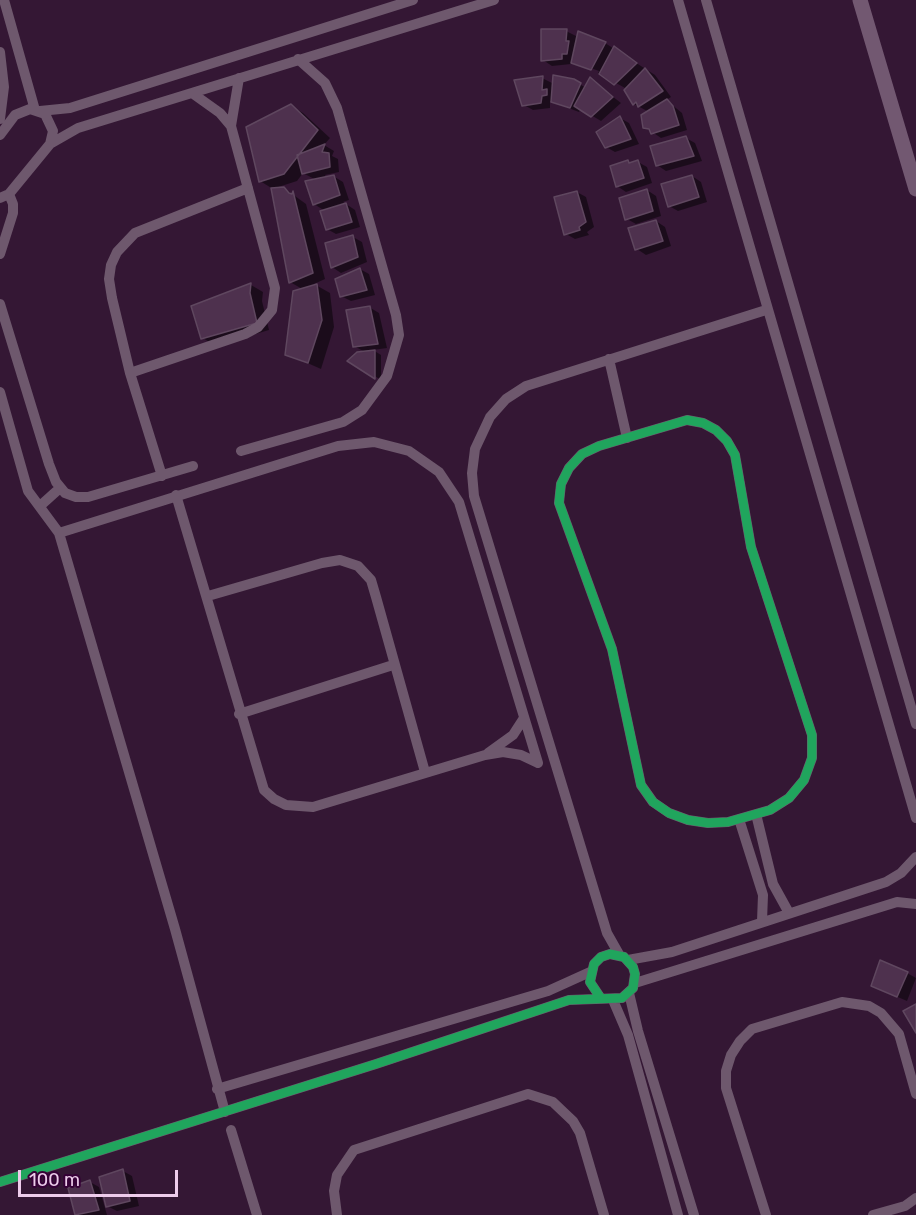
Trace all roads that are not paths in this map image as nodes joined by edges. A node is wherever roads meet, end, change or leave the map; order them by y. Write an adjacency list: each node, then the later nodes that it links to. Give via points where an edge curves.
1 (4, 0): 11 (street)
2 (413, 0): 11 (street, via 70,108)
3 (491, 0): 8 (street)
4 (678, 0): 21 (street)
5 (706, 0): 37 (street)
6 (860, 0): 17 (street)
7 (0, 52): 12 (street, via 4,87)
8 (298, 60): 9 (street); 26 (street, via 325,83 337,108 399,335 387,376 362,410 343,422)
9 (239, 78): 10 (street); 13 (street)
10 (192, 93): 13 (street); 15 (street, via 78,128)
11 (38, 110): 14 (street, via 15,115); 15 (street, via 52,125)
12 (0, 118)
13 (231, 126): 16 (street)
14 (0, 135)
15 (50, 144): 18 (street)
16 (248, 188): 23 (street, via 150,225 135,233 117,252 111,265 109,289); 23 (street, via 275,288 272,310 258,327 245,334)
17 (916, 189)
18 (5, 196): 19 (street, via 14,209)
19 (0, 254)
20 (0, 304): 29 (street, via 49,464)
21 (766, 310): 22 (street); 41 (street)
22 (609, 360): 25 (street); 47 (street, via 526,386 506,399 484,427 475,449 472,473 478,508 603,921)
23 (130, 373): 28 (street)
24 (0, 392): 31 (street, via 28,491)
25 (627, 438): 40 (street, via 687,420 716,430 735,455 751,547 812,735 812,758 804,780 789,798); 42 (street, via 582,454 561,484 559,503 612,649 641,785 652,802 688,820 708,823)
26 (241, 452)
27 (194, 466): 28 (street)
28 (162, 476): 29 (street, via 82,498 70,496)
29 (60, 488): 31 (street)
30 (176, 495): 32 (street); 33 (street); 36 (street, via 338,446 374,442 409,451 439,472 459,502)
31 (40, 506): 32 (street)
32 (59, 533): 53 (street, via 175,929)
33 (208, 596): 34 (street, via 322,563 340,560 358,566 371,580); 35 (street)
34 (393, 665): 35 (street); 39 (street)
35 (239, 714): 39 (street, via 264,790 286,805 313,807)
36 (524, 718): 38 (street, via 513,735); 38 (street, via 538,763 503,752)
37 (916, 724)
38 (485, 755): 39 (street)
39 (425, 772)
40 (756, 814): 42 (street); 45 (street, via 773,884)
41 (916, 818)
42 (739, 819): 46 (street, via 763,895)
43 (916, 856): 45 (street, via 901,873 886,882)
44 (916, 904): 49 (street, via 897,902)
45 (789, 913): 46 (street)
46 (762, 921): 47 (street, via 672,952)
47 (624, 958): 48 (street, via 610,954 601,957); 49 (street, via 635,975)
48 (590, 972): 50 (street, via 590,982); 53 (street, via 548,991)
49 (632, 988): 51 (street); 52 (street)
50 (600, 997): 51 (street); 55 (street, via 568,1000)
51 (613, 1000): 52 (street)
52 (636, 1045): 62 (street); 63 (street)
53 (217, 1089): 55 (street)
54 (916, 1094): 64 (street, via 898,1034 881,1013 869,1006 842,1002 752,1029 731,1055 726,1088)
55 (225, 1112): 57 (street)
56 (231, 1130): 59 (street)
57 (0, 1182)
58 (916, 1198): 65 (street, via 905,1206)
59 (257, 1215)
60 (338, 1215): 61 (street, via 334,1191 337,1176 354,1150 528,1094 553,1102 573,1121)
61 (604, 1215)
62 (678, 1215)
63 (694, 1215)
64 (766, 1215)
65 (873, 1215)

